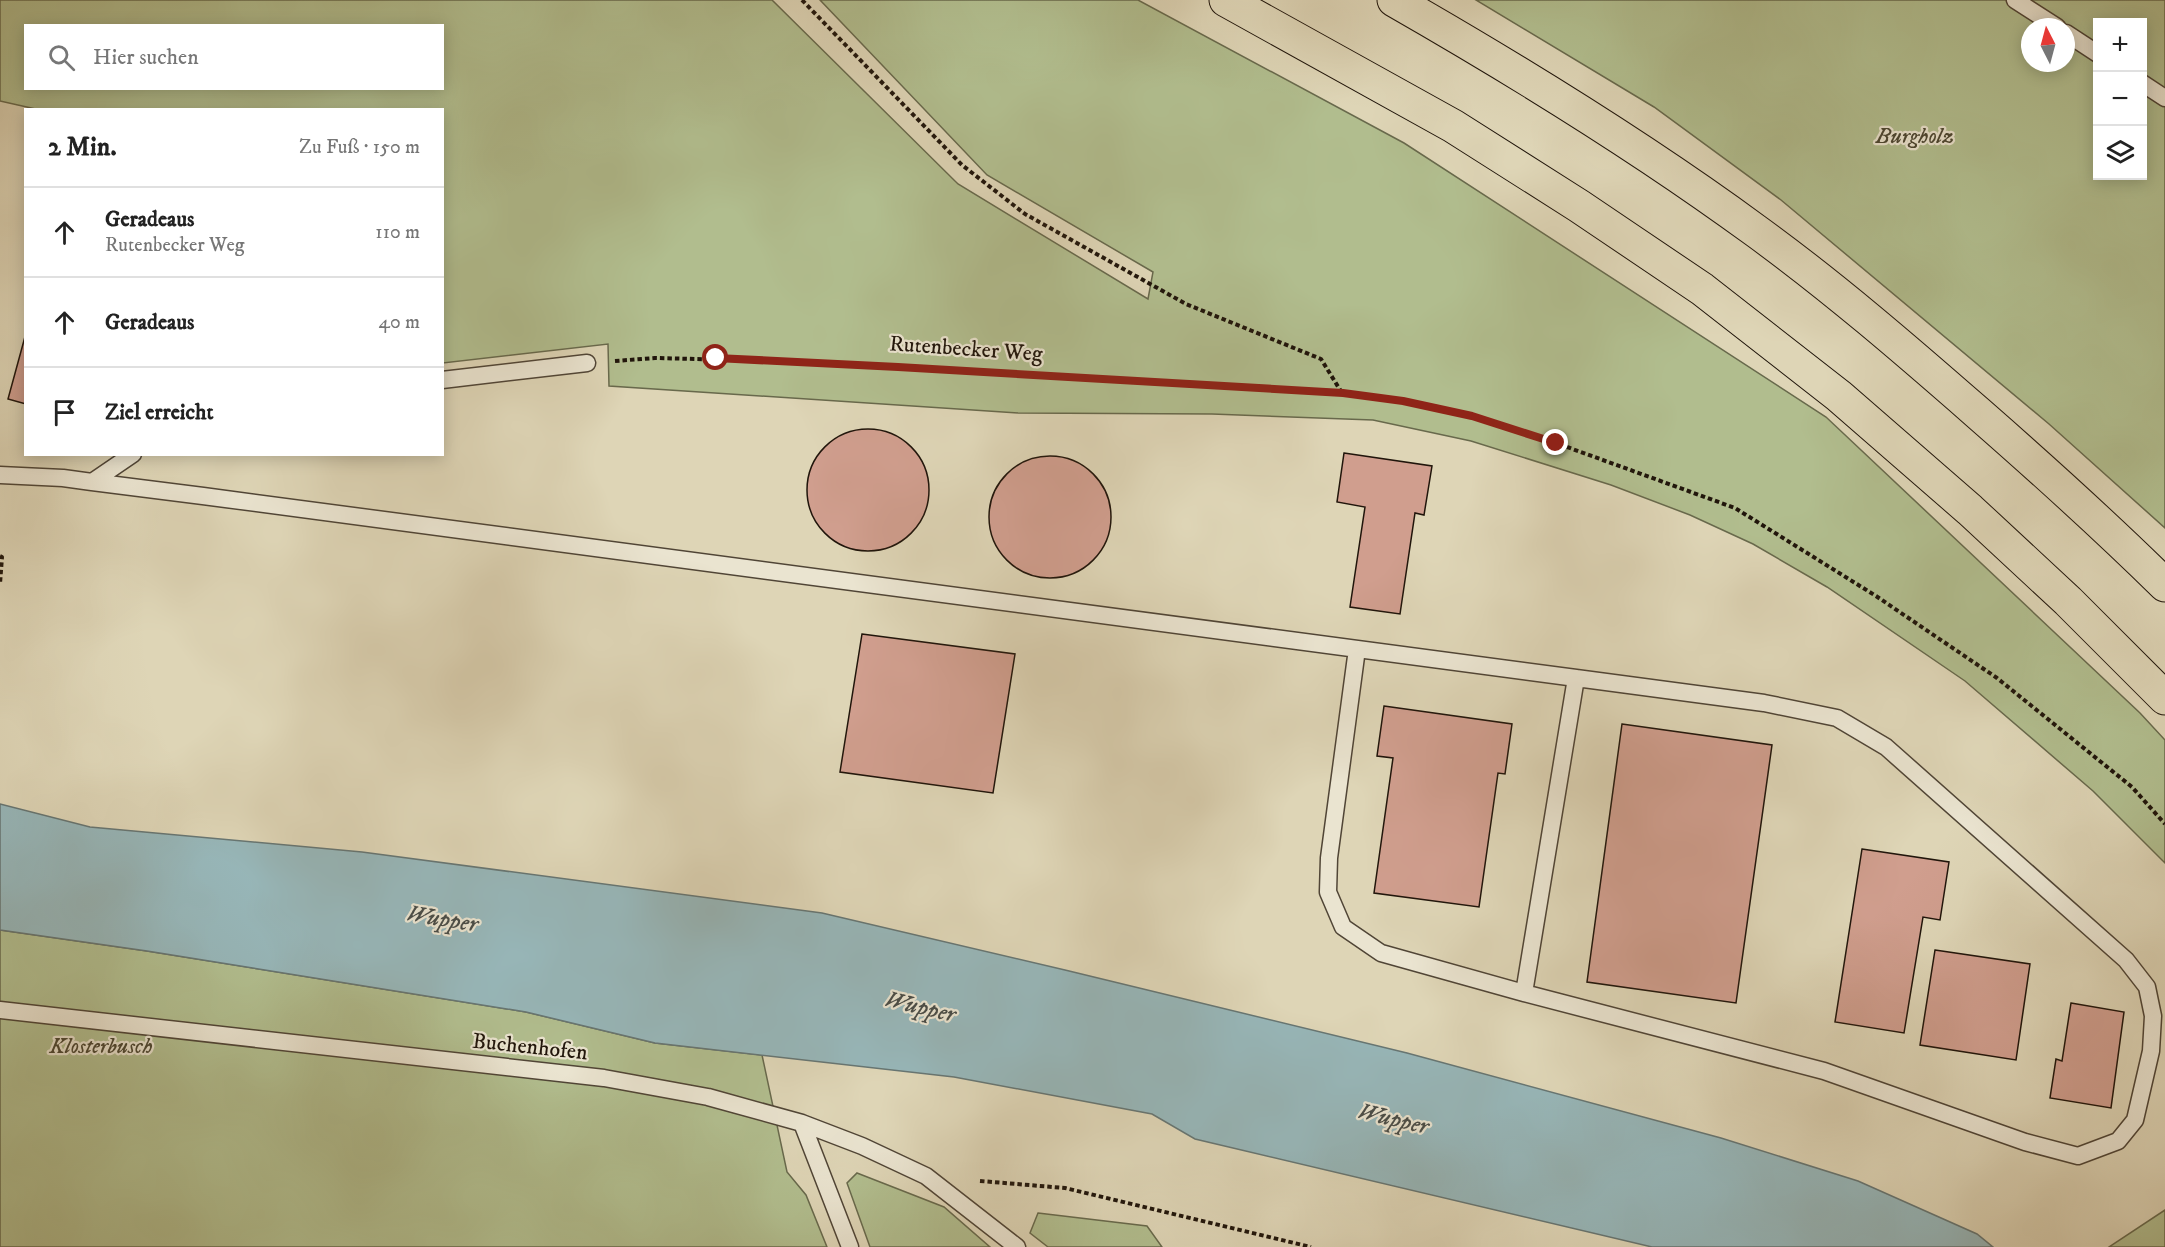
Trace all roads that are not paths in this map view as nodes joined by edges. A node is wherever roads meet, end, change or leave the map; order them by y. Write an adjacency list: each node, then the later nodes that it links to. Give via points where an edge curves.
1 (1226, 0): 17 (highway, via 1453,126 1702,289 1839,396 1970,510)
2 (1394, 0): 14 (highway, via 1499,60 1631,144 1756,231 1894,339)
3 (2015, 0): 4 (lane)
4 (2042, 18)
5 (2075, 39): 6 (lane)
6 (2093, 51)
7 (2147, 86): 8 (lane)
8 (2165, 98)
9 (587, 363): 10 (lane)
10 (444, 380)
11 (130, 456): 13 (lane)
12 (0, 475): 13 (lane)
13 (92, 482): 15 (lane)
14 (2165, 585)
15 (1357, 649): 16 (lane); 18 (lane, via 1329,858 1328,892 1343,927 1381,953)
16 (1576, 678): 18 (lane); 18 (lane, via 1764,703 1837,718 1886,747 2126,960 2147,987 2153,1016 2151,1051 2135,1120 2118,1141 2078,1156 2025,1142 1824,1071)
17 (2165, 698)
18 (1524, 993)
19 (0, 1010): 20 (lane, Buchenhofen, via 604,1078 708,1097)
20 (802, 1123): 21 (lane); 22 (lane, Buchenhofen, via 926,1176)
21 (850, 1247)
22 (1017, 1247)

